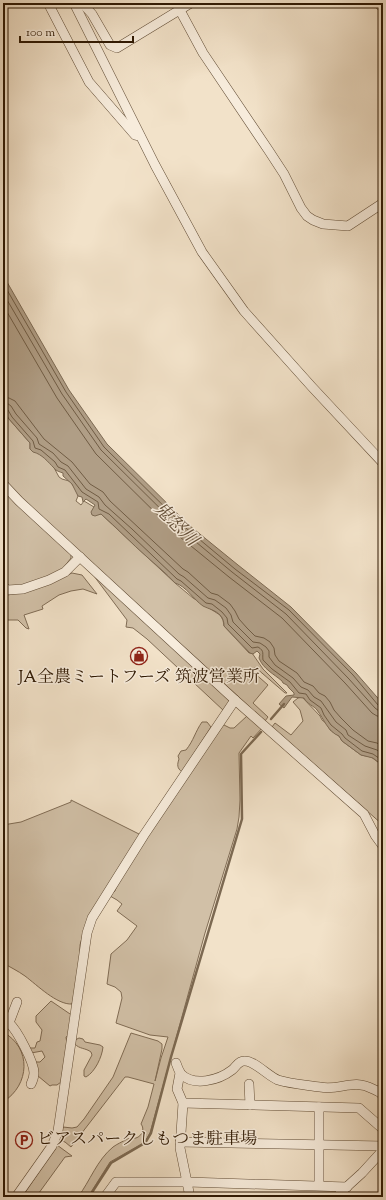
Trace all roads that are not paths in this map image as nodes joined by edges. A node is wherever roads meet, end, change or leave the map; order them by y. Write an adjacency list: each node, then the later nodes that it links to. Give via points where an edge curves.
1 (48, 3): 8 (street, via 84,77 135,135)
2 (74, 3): 8 (street)
3 (82, 3): 6 (street, via 92,14 110,45 117,48)
4 (191, 3): 6 (street)
5 (378, 3): 7 (street)
6 (177, 7): 9 (street, via 202,53 269,151 307,216 323,224 348,226)
7 (383, 8)
8 (140, 136): 10 (street, via 177,208 223,284 278,350)
9 (383, 203)
10 (383, 462)
11 (3, 484): 12 (street)
12 (80, 557): 13 (street, via 65,572 49,580 24,589 8,590); 14 (street)
13 (3, 587)
14 (235, 700): 15 (street, via 364,814); 33 (street, via 144,835 92,918 87,933 58,1131 52,1146)
15 (383, 846)
16 (17, 1002): 19 (street, via 9,1023 18,1034 34,1071)
17 (176, 1063): 18 (street)
18 (180, 1073): 21 (street, via 194,1081 203,1081 232,1070 244,1061 278,1080 327,1088 365,1085); 22 (street, via 177,1089)
19 (31, 1084)
20 (249, 1084): 23 (street)
21 (383, 1096)
22 (183, 1103): 23 (street); 26 (street)
23 (250, 1105): 24 (street)
24 (319, 1107): 25 (street, via 359,1108); 27 (street)
25 (383, 1129)
26 (180, 1142): 27 (street); 30 (street)
27 (318, 1146): 28 (street); 31 (street)
28 (383, 1146)
29 (383, 1150): 32 (street)
30 (188, 1182): 31 (street); 34 (street, via 116,1182); 35 (street)
31 (319, 1185): 32 (street)
32 (347, 1187): 36 (street)
33 (16, 1197)
34 (105, 1197)
35 (190, 1197)
36 (338, 1197)

